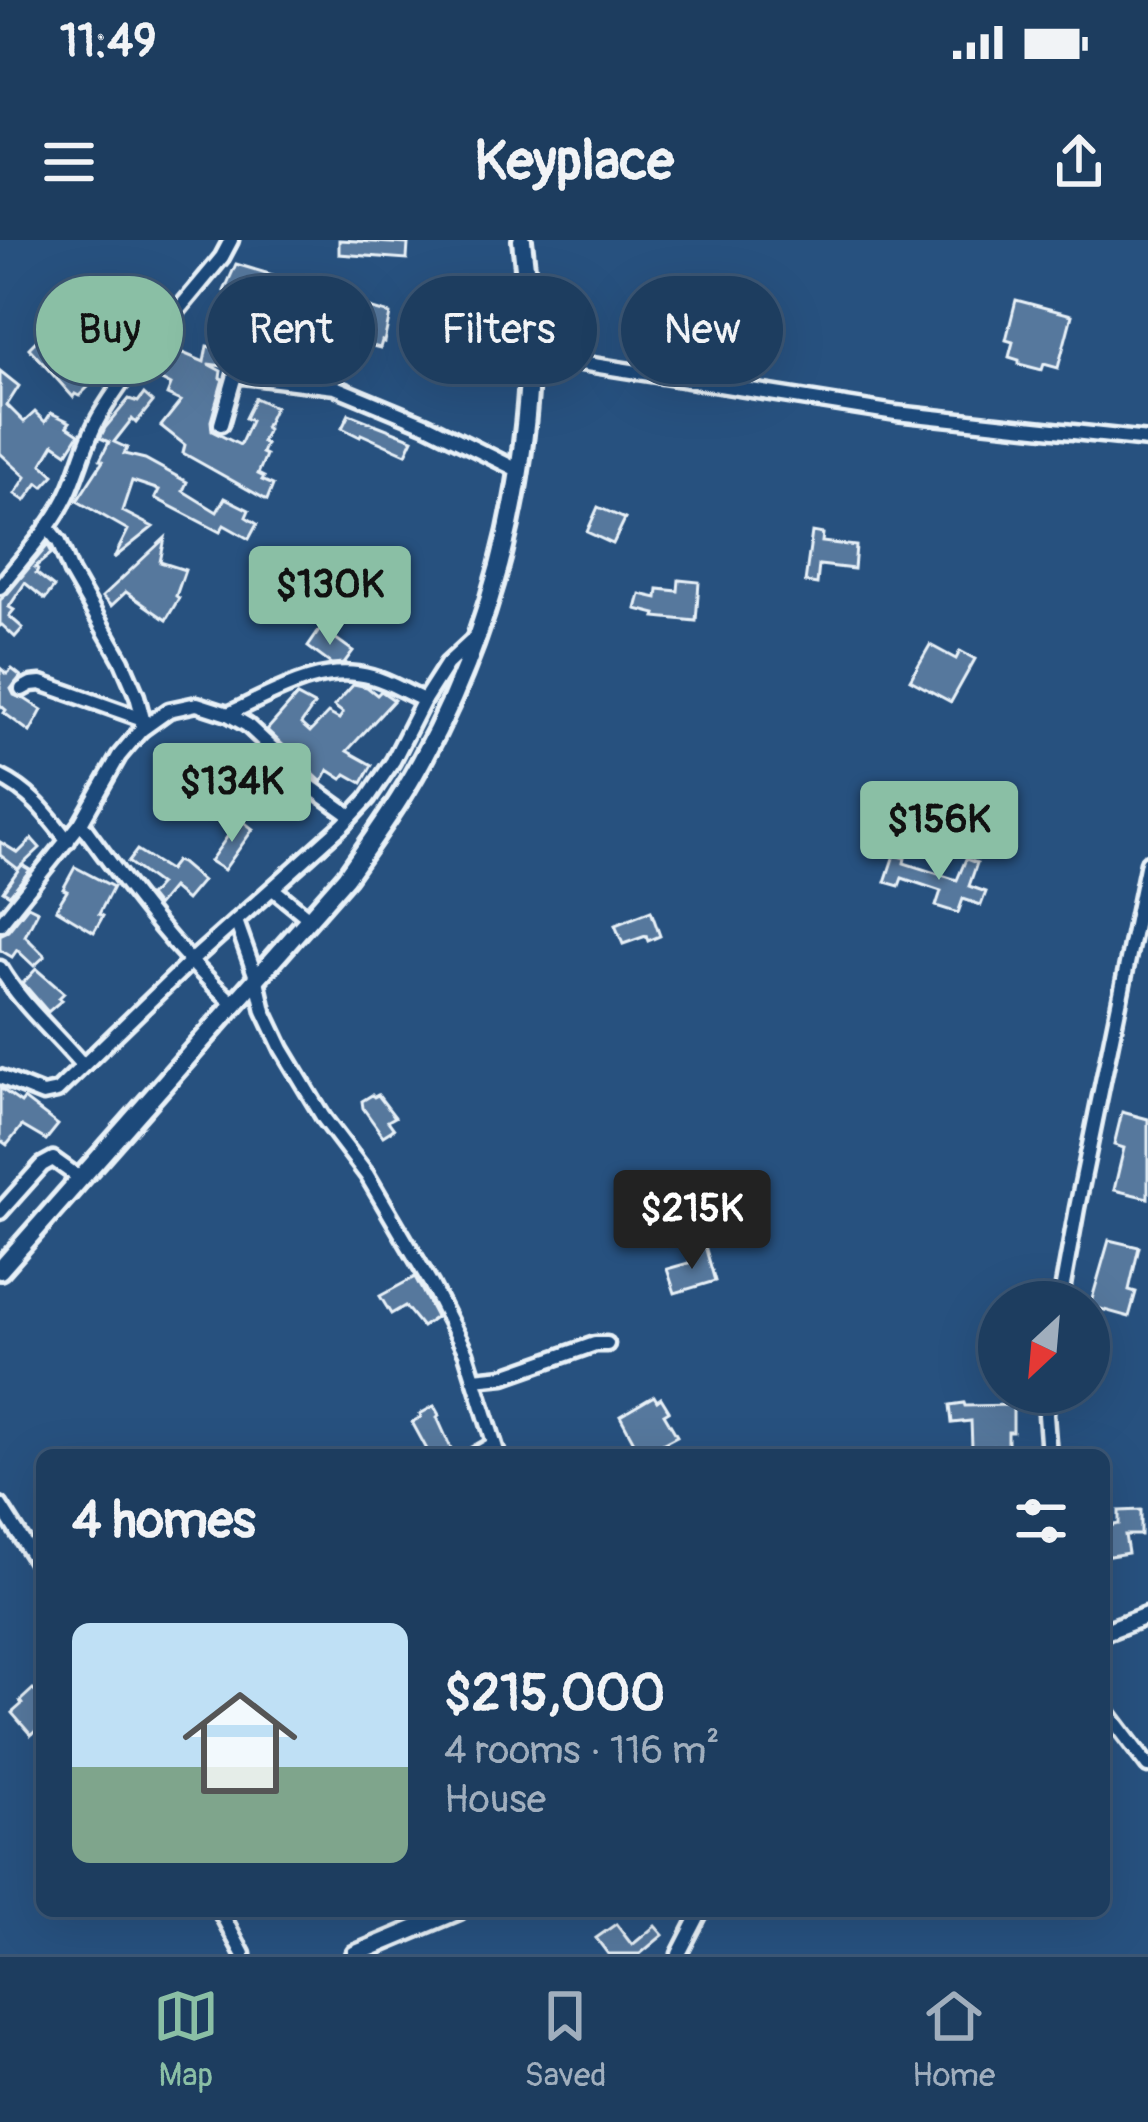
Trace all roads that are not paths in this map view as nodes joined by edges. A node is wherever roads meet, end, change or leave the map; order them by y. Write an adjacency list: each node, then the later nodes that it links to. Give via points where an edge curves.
1 (231, 240): 9 (street, via 103,410)
2 (522, 240): 3 (main road)
3 (525, 276)
4 (597, 366): 7 (street, via 896,413)
5 (528, 384): 8 (main road)
6 (221, 424): 8 (street, via 235,375 335,387)
7 (1148, 440)
8 (520, 471): 11 (main road)
9 (47, 527): 10 (street); 15 (street, via 122,662)
10 (0, 587)
11 (480, 633): 13 (street); 22 (main road, via 402,796)
12 (22, 689): 15 (street, via 40,683)
13 (424, 700): 14 (street, via 345,673 315,676); 17 (street, via 394,761)
14 (228, 714): 15 (street, via 197,704); 17 (street)
15 (142, 724): 18 (street)
16 (0, 777): 19 (street, via 34,798)
17 (351, 816): 21 (street)
18 (81, 823): 19 (street); 25 (street)
19 (68, 841): 24 (street)
20 (1148, 862): 34 (street)
21 (273, 889): 22 (street); 23 (street)
22 (310, 919): 27 (main road)
23 (236, 922): 25 (street); 27 (street)
24 (0, 924)
25 (189, 963): 28 (street); 29 (street)
26 (0, 968): 29 (street)
27 (257, 980): 28 (main road); 36 (street, via 288,1060 378,1193)
28 (235, 1005): 31 (main road)
29 (82, 1065): 30 (street, via 50,1095)
30 (0, 1077)
31 (81, 1178): 32 (street, via 53,1159); 33 (main road)
32 (0, 1212)
33 (0, 1270)
34 (1064, 1281)
35 (607, 1343): 36 (street)
36 (474, 1379): 38 (street)
37 (1046, 1413): 39 (street)
38 (496, 1449)
39 (1049, 1449)
40 (0, 1505): 41 (street)
41 (36, 1562)
42 (1148, 1615): 43 (street)
43 (1110, 1630)
44 (1110, 1716): 45 (street)
45 (1148, 1766)
46 (223, 1917): 49 (street)
47 (444, 1917): 50 (street)
48 (698, 1917): 51 (street)
49 (243, 1954)
50 (355, 1954)
51 (679, 1954)

